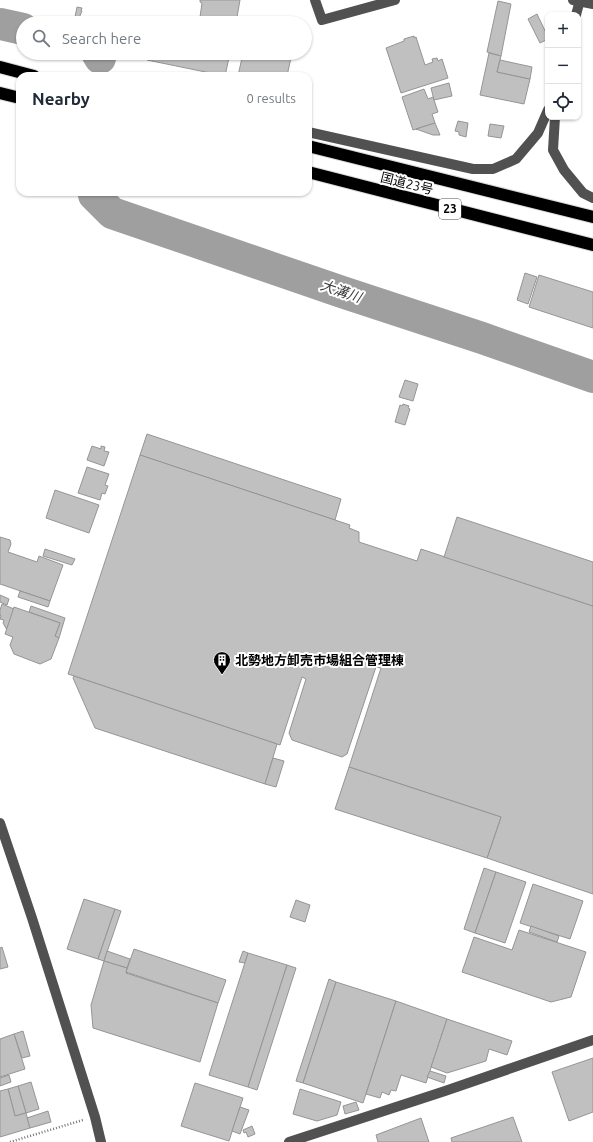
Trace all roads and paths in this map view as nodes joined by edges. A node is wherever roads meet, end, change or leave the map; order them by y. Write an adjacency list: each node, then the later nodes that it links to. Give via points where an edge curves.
1 (316, 0): 2 (street, via 322,20)
2 (395, 0)
3 (578, 0): 4 (street); 5 (street)
4 (593, 4)
5 (576, 12)
6 (0, 67): 7 (highway)
7 (19, 72)
8 (0, 93): 10 (highway)
9 (0, 99): 11 (street)
10 (16, 99)
11 (16, 100)
12 (545, 117): 14 (street, via 538,133 516,159 493,169 473,169)
13 (555, 120): 17 (street, via 553,150 568,176 583,193)
14 (312, 133)
15 (312, 147): 18 (highway, 国道23号 / 23)
16 (312, 173): 19 (highway, 国道23号 / 23)
17 (593, 198)
18 (593, 217)
19 (593, 245)
20 (0, 823): 22 (street)
21 (593, 1040): 25 (street)
22 (95, 1117): 23 (path); 24 (street)
23 (10, 1142)
24 (102, 1142)
25 (289, 1142)

